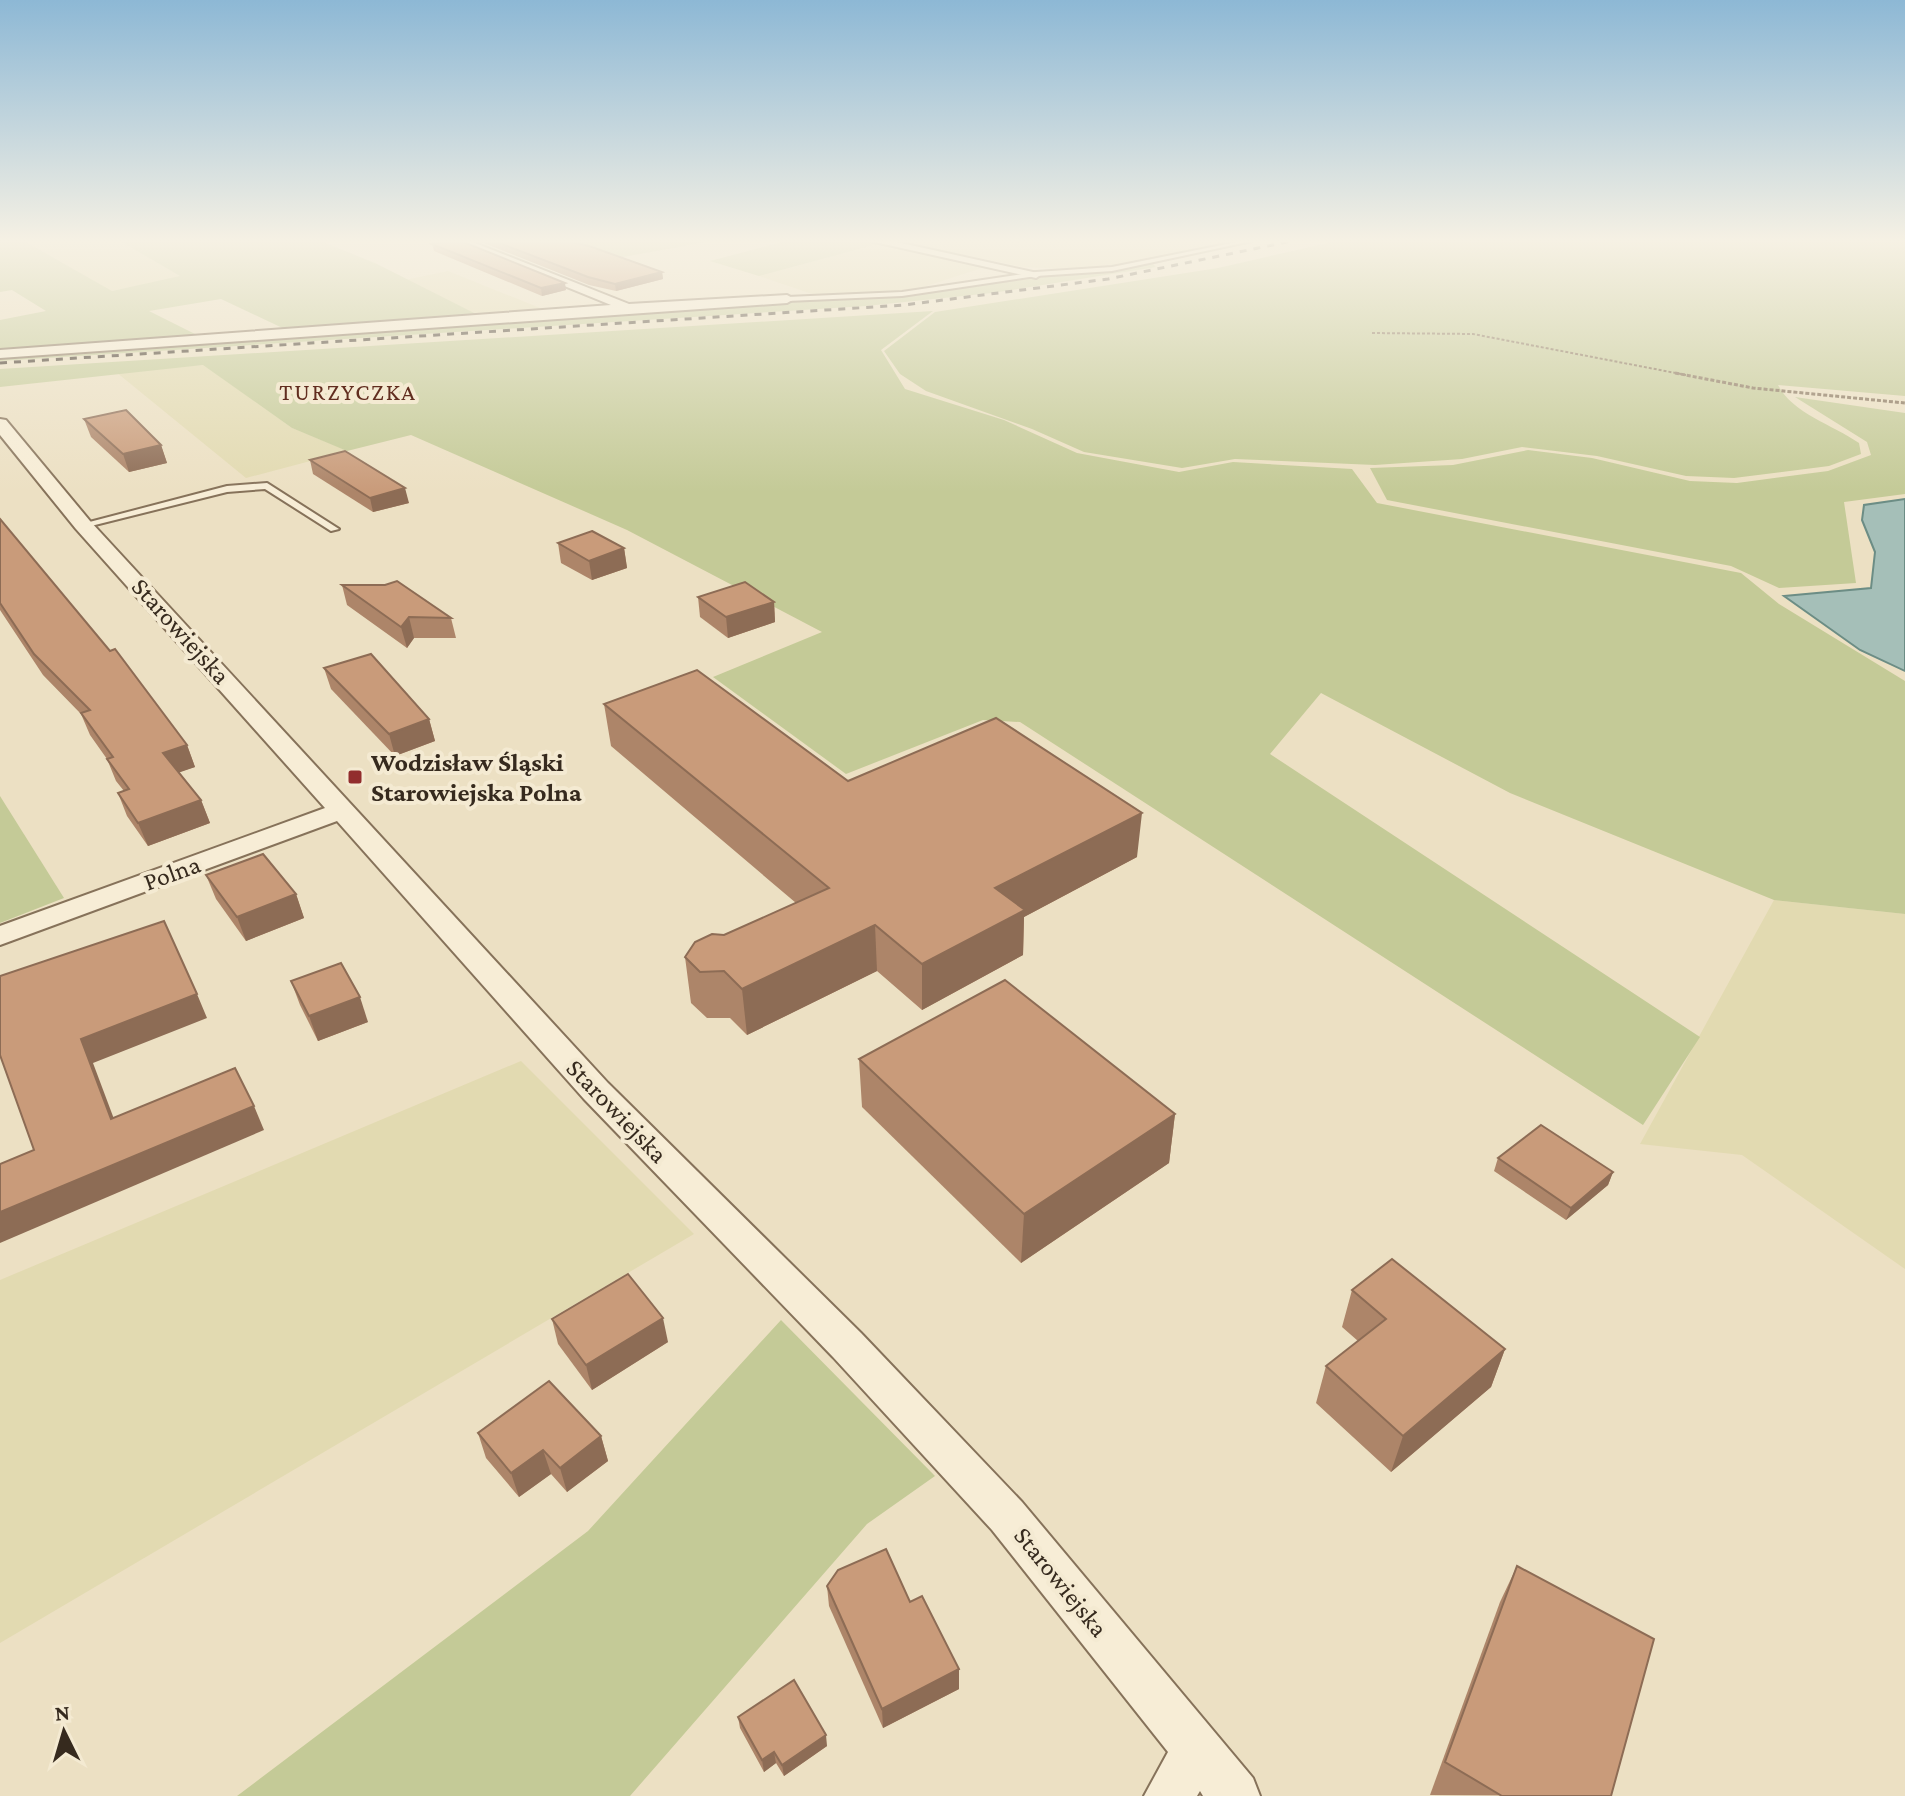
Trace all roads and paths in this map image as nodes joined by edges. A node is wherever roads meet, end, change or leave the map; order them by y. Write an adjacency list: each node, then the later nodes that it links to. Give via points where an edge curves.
1 (415, 325): 3 (street)
2 (1372, 333): 4 (path, via 1473,334 1753,388)
3 (0, 354)
4 (1905, 403)
5 (0, 424): 6 (street, Starowiejska)
6 (83, 525): 7 (lane, via 227,489 267,486); 8 (street, Starowiejska)
7 (334, 529)
8 (343, 810): 9 (street, Polna); 10 (street, Starowiejska, via 596,1091 1007,1516)
9 (0, 936)
10 (1197, 1750): 11 (street); 12 (street, Starowiejska)
11 (1169, 1796)
12 (1235, 1796)

